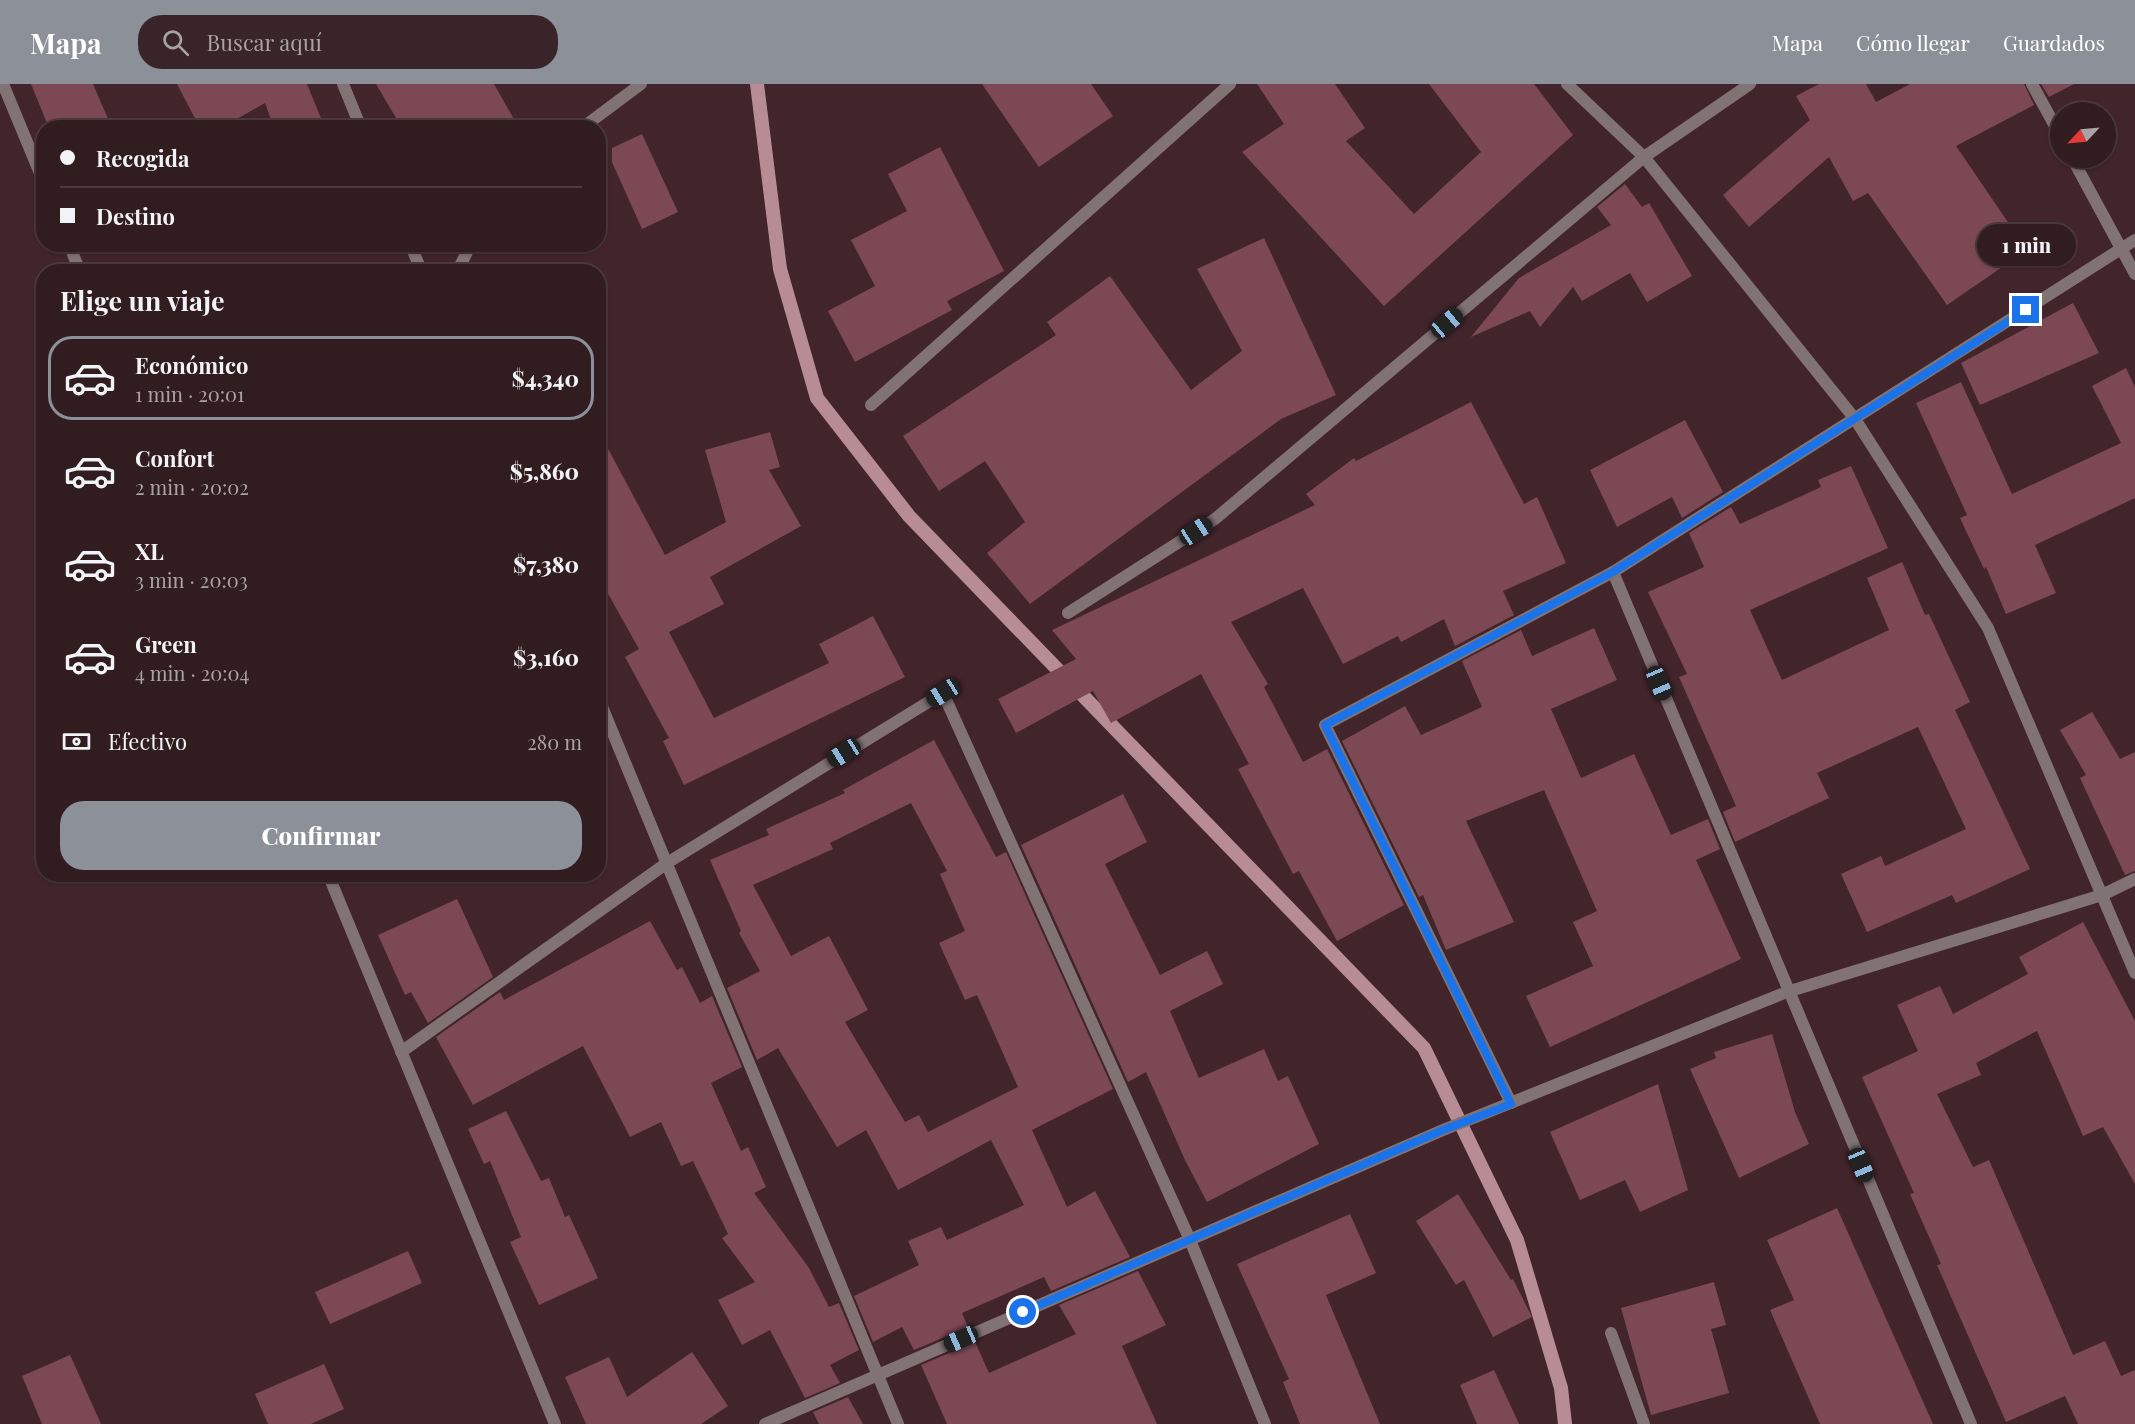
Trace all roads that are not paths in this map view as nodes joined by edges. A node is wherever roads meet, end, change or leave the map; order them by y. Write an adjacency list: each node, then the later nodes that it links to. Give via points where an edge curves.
1 (3, 84): 12 (street)
2 (343, 84): 9 (street)
3 (642, 84): 10 (street)
4 (1230, 84): 17 (street)
5 (1567, 84): 11 (street)
6 (1750, 84): 11 (street)
7 (2032, 84): 8 (street)
8 (2050, 117)
9 (359, 120)
10 (593, 120)
11 (1644, 157): 18 (street); 20 (street, via 1215,519)
12 (36, 164)
13 (2077, 168): 15 (street)
14 (2135, 240): 15 (street)
15 (2121, 249): 16 (street); 18 (street)
16 (2135, 274)
17 (871, 405)
18 (1855, 419): 19 (street); 25 (street, via 1989,628)
19 (1613, 572): 27 (street); 29 (street, via 1325,725)
20 (1068, 613)
21 (606, 716): 22 (street)
22 (668, 862): 28 (street); 30 (street, via 943,693); 32 (street)
23 (2135, 879): 25 (street)
24 (331, 882): 28 (street)
25 (2102, 895): 26 (street); 27 (street)
26 (2135, 973)
27 (1787, 992): 29 (street); 38 (street)
28 (401, 1052): 33 (street)
29 (1511, 1104): 30 (street)
30 (1191, 1240): 32 (street); 36 (street)
31 (1611, 1333): 37 (street)
32 (877, 1376): 34 (street); 35 (street)
33 (555, 1424)
34 (765, 1424)
35 (898, 1424)
36 (1265, 1424)
37 (1644, 1424)
38 (1971, 1424)

